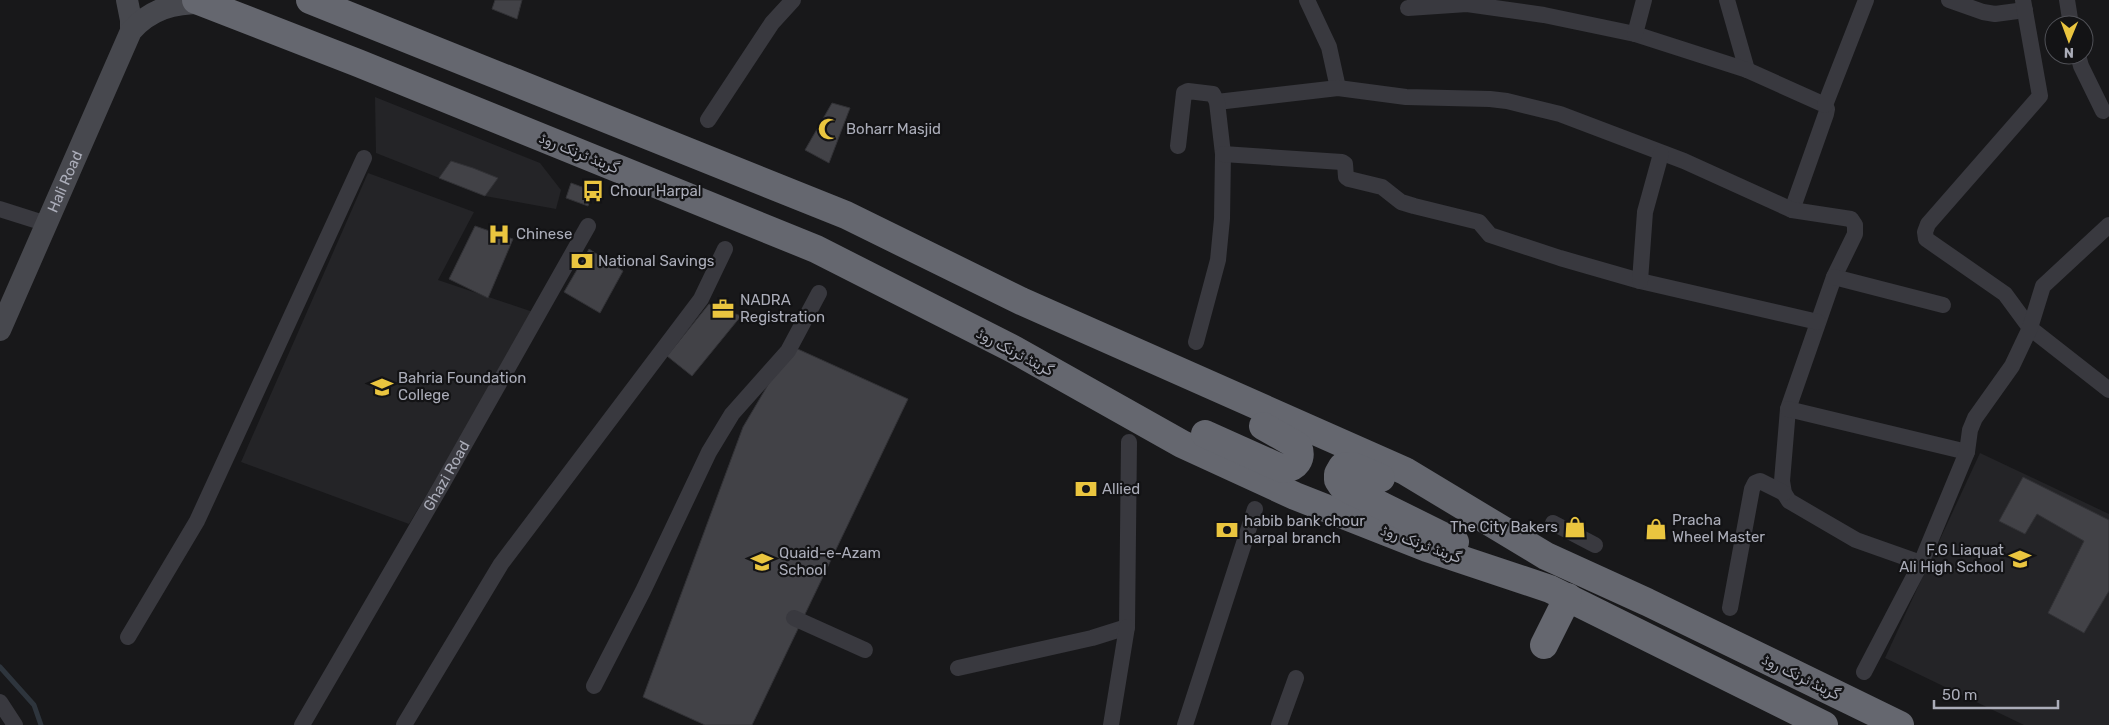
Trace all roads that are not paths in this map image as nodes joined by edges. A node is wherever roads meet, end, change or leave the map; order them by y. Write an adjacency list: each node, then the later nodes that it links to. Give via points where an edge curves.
1 (127, 0): 14 (main road, Hali Road)
2 (310, 0): 36 (highway, گرینڈ ٹرنک روڈ, via 846,215)
3 (793, 0): 22 (street, via 772,24)
4 (1307, 0): 18 (street, via 1329,48)
5 (1644, 0): 15 (street)
6 (1727, 0): 17 (street)
7 (1866, 0): 20 (street)
8 (1948, 0): 11 (street, via 1995,14)
9 (2067, 0): 13 (street)
10 (199, 1): 14 (main road, Hali Road, via 157,10); 42 (highway, گرینڈ ٹرنک روڈ, via 816,249)
11 (2024, 5): 40 (street, via 2040,96 1928,224 1925,232 1926,238 2004,294)
12 (1408, 8): 15 (street, via 1467,4 1544,15)
13 (2069, 15)
14 (130, 32): 29 (main road, Hali Road)
15 (1635, 34): 17 (street)
16 (2081, 65): 21 (street)
17 (1747, 70): 20 (street)
18 (1338, 88): 19 (street); 25 (street, via 1406,98 1507,101 1560,114)
19 (1217, 102): 23 (street, via 1213,94 1206,92 1184,93); 24 (street)
20 (1825, 105): 28 (street, via 1826,114)
21 (2103, 111)
22 (708, 120)
23 (1178, 146)
24 (1223, 154): 34 (street, via 1342,162 1348,179 1382,187 1402,202 1474,220 1490,235); 41 (street, via 1218,260)
25 (1661, 154): 28 (street); 34 (street, via 1645,212)
26 (364, 158): 57 (street, via 198,521)
27 (0, 209): 29 (street)
28 (1792, 210): 33 (street, via 1854,221 1855,234)
29 (47, 224): 39 (main road, Hali Road)
30 (2109, 225): 40 (street, via 2043,286)
31 (588, 226): 66 (street, Ghazi Road)
32 (725, 249): 67 (street, via 701,299 501,564)
33 (1834, 277): 37 (street); 38 (street)
34 (1640, 281): 38 (street)
35 (819, 294): 63 (street, via 788,351 732,414 709,452 643,592)
36 (1022, 301): 42 (highway, via 1294,443 1300,451 1299,459 1294,466 1283,469); 50 (highway, گرینڈ ٹرنک روڈ, via 1405,471)
37 (1943, 305)
38 (1818, 322): 44 (street)
39 (1, 327)
40 (2030, 328): 43 (street); 46 (street, via 2012,366 1975,418)
41 (1196, 342)
42 (1013, 349): 53 (highway, گرینڈ ٹرنک روڈ, via 1182,444 1295,496 1427,548)
43 (2109, 390)
44 (1788, 409): 46 (street); 47 (street, via 1782,481)
45 (1130, 442): 56 (street)
46 (1967, 452): 52 (street)
47 (1784, 493): 52 (street, via 1789,501 1856,540); 54 (street, via 1760,482 1755,483 1752,489)
48 (1255, 510): 69 (street)
49 (1552, 524): 51 (street)
50 (1513, 538): 53 (highway, via 1355,467 1342,467 1338,471 1342,486); 72 (highway, گرینڈ ٹرنک روڈ)
51 (1595, 545)
52 (1921, 563): 61 (street)
53 (1559, 593): 58 (highway); 71 (highway, گرینڈ ٹرنک روڈ)
54 (1730, 608)
55 (794, 618): 59 (street)
56 (1127, 627): 60 (street); 68 (street)
57 (128, 638)
58 (1544, 645)
59 (865, 650)
60 (958, 668)
61 (1864, 672)
62 (1296, 678): 70 (street)
63 (594, 686)
64 (0, 702): 65 (street)
65 (15, 725)
66 (302, 725)
67 (404, 725)
68 (1111, 725)
69 (1185, 725)
70 (1279, 725)
71 (1824, 725)
72 (1900, 725)

